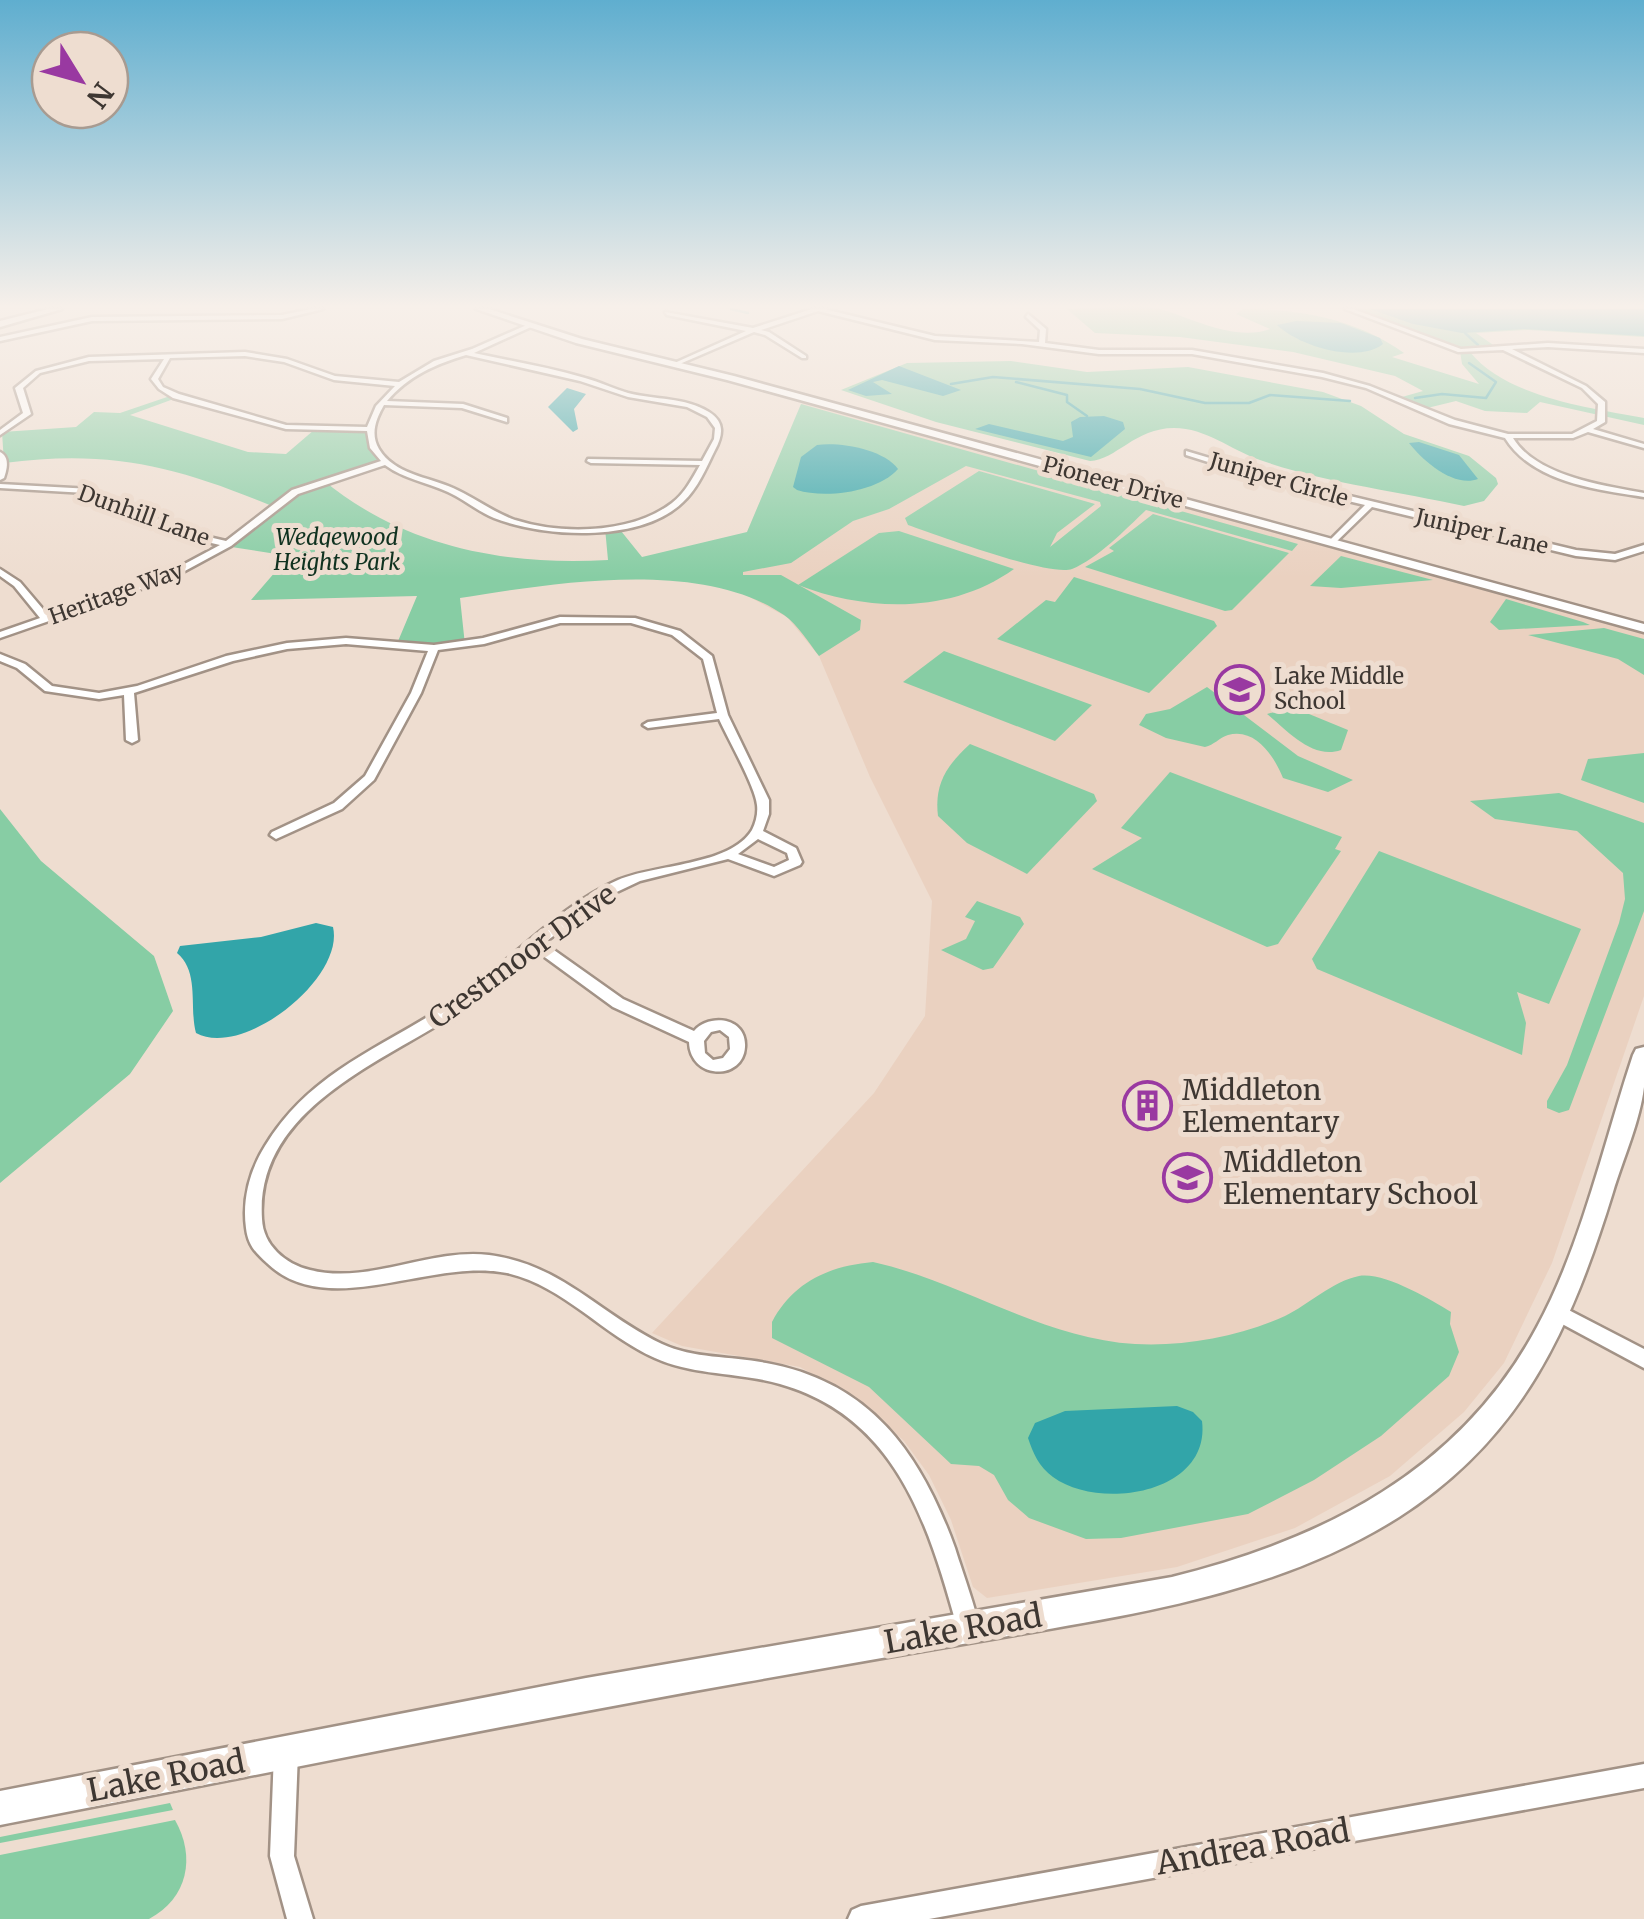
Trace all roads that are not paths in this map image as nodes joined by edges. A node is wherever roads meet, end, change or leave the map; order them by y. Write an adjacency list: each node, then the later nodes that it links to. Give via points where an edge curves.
1 (22, 399): 12 (street, via 27,414)
2 (185, 399): 10 (street, via 286,427)
3 (386, 399): 8 (street)
4 (658, 399): 19 (street, via 714,419 719,428)
5 (799, 399): 23 (street, Pioneer Drive)
6 (1392, 399): 13 (street)
7 (1596, 399): 11 (street, via 1603,418)
8 (382, 403): 9 (street, via 462,406); 10 (street)
9 (504, 420)
10 (369, 429): 18 (street, via 370,443)
11 (1591, 431): 13 (street, via 1560,438); 14 (street)
12 (0, 434)
13 (1508, 436): 21 (street, via 1521,455 1545,468)
14 (1644, 446)
15 (1189, 453): 22 (street, Juniper Circle)
16 (0, 454): 20 (street)
17 (591, 461): 19 (street)
18 (386, 462): 19 (street, via 498,517 570,530 623,525 666,510 690,490); 24 (street, Heritage Way, via 294,492)
19 (702, 463)
20 (0, 482): 24 (street, Dunhill Lane, via 88,492 180,533)
21 (1644, 496)
22 (1370, 504): 23 (street); 25 (street, Juniper Lane, via 1586,555 1614,557)
23 (1334, 541): 28 (street, Pioneer Drive)
24 (228, 544): 27 (street, Heritage Way, via 158,581)
25 (1644, 548)
26 (0, 572): 27 (street)
27 (46, 619): 29 (street, Heritage Way)
28 (1644, 626)
29 (0, 636)
30 (434, 648): 32 (street, via 286,646); 33 (street, via 560,620 645,622 686,638 708,658); 37 (street, via 370,778 338,806)
31 (0, 657): 32 (street, via 58,692)
32 (129, 692): 35 (street)
33 (723, 716): 34 (street); 36 (street, via 764,800)
34 (648, 725)
35 (132, 740)
36 (757, 833): 38 (street, Crestmoor Drive); 38 (street, via 792,851 796,862 774,872)
37 (276, 835)
38 (729, 854): 39 (street, Crestmoor Drive, via 621,883)
39 (536, 944): 40 (street, via 618,1003); 44 (street, Crestmoor Drive, via 450,1012 347,1068 305,1101 258,1180 252,1223 257,1243 288,1271 328,1283 454,1262 512,1266 560,1284 652,1348 780,1374 821,1390 882,1435 919,1482)
40 (695, 1038)
41 (1644, 1055): 42 (street, Lake Road)
42 (1557, 1312): 43 (street); 44 (street, Lake Road, via 1529,1367 1483,1426 1422,1483 1361,1522 1287,1558 1209,1584)
43 (1644, 1359)
44 (969, 1628): 45 (street, Lake Road)
45 (286, 1752): 47 (street, Lake Road); 48 (street, via 282,1856)
46 (1644, 1776): 49 (street, Andrea Road)
47 (0, 1808)
48 (300, 1919)
49 (861, 1919)

